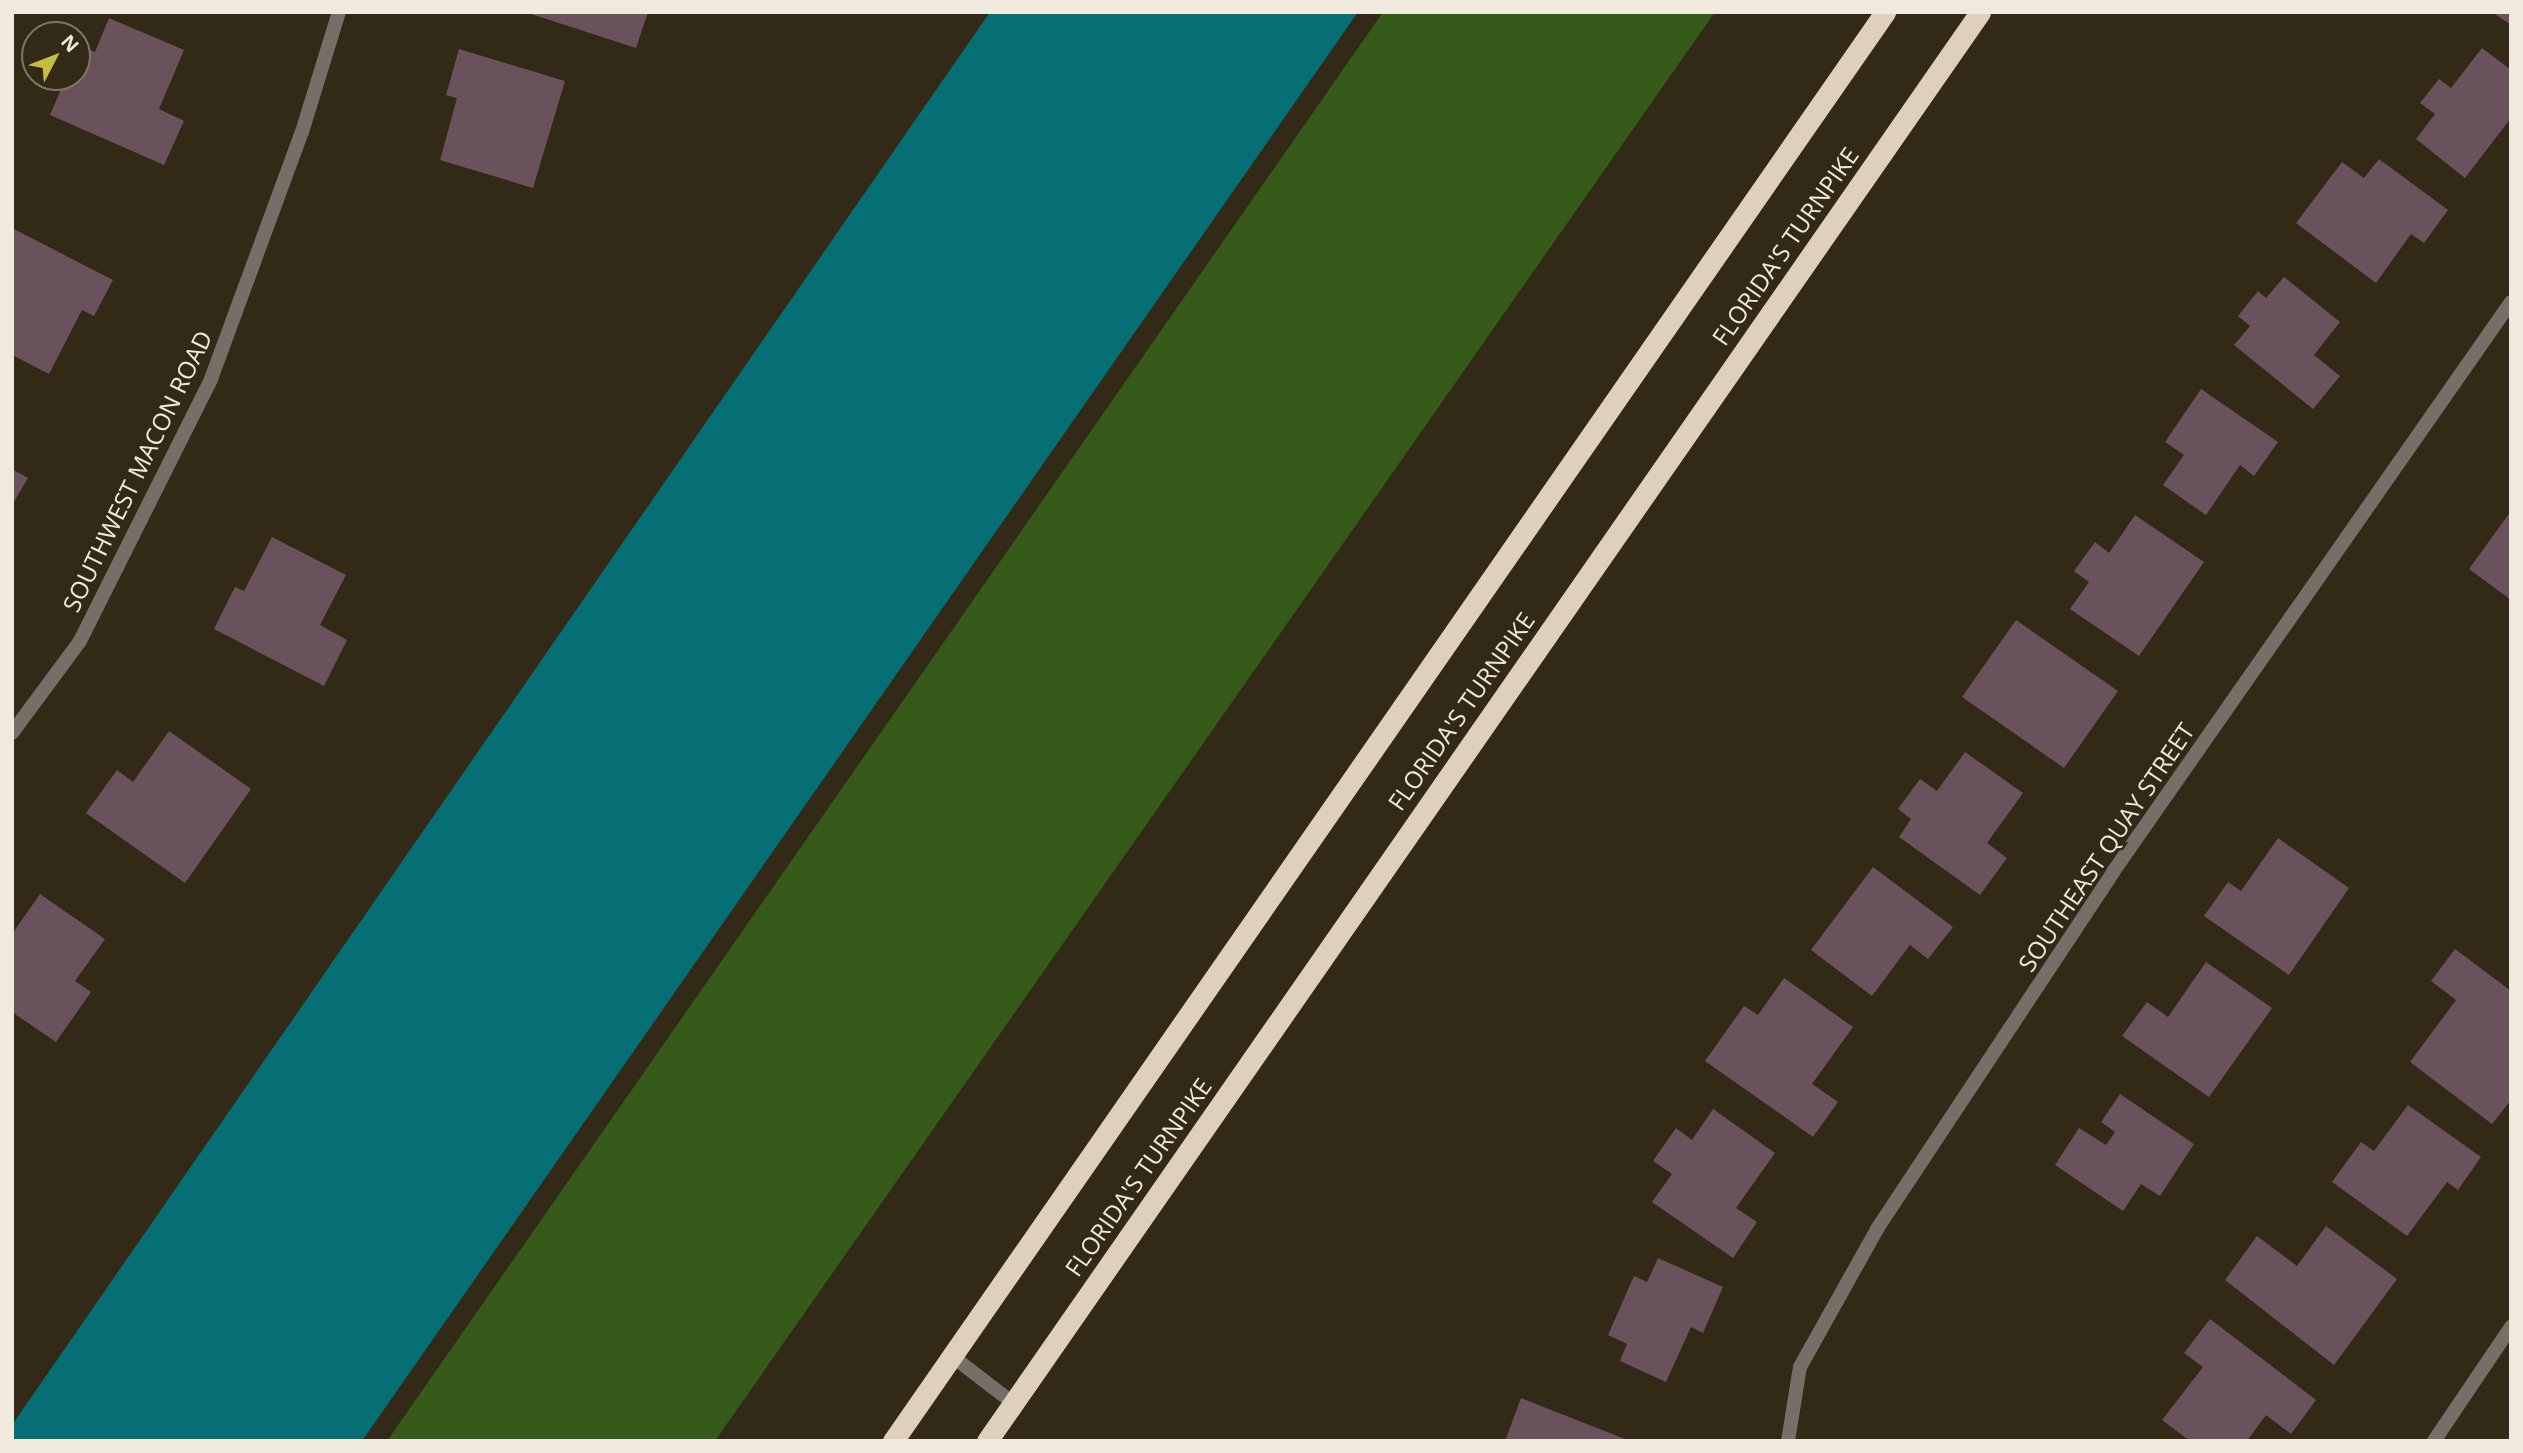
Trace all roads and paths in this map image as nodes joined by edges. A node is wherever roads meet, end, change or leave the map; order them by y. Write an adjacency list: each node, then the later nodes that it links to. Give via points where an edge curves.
1 (339, 12): 5 (street, SOUTHWEST MACON ROAD, via 302,132 211,379 80,641)
2 (1885, 12): 7 (highway, FLORIDA'S TURNPIKE)
3 (1980, 12): 8 (highway, FLORIDA'S TURNPIKE)
4 (2511, 302): 11 (street, SOUTHEAST QUAY STREET, via 2113,872 1877,1229 1800,1367)
5 (12, 733)
6 (2511, 1327): 12 (street)
7 (952, 1356): 8 (street); 9 (highway, FLORIDA'S TURNPIKE)
8 (1013, 1403): 10 (highway, FLORIDA'S TURNPIKE)
9 (893, 1441)
10 (986, 1441)
11 (1788, 1441)
12 (2434, 1441)

